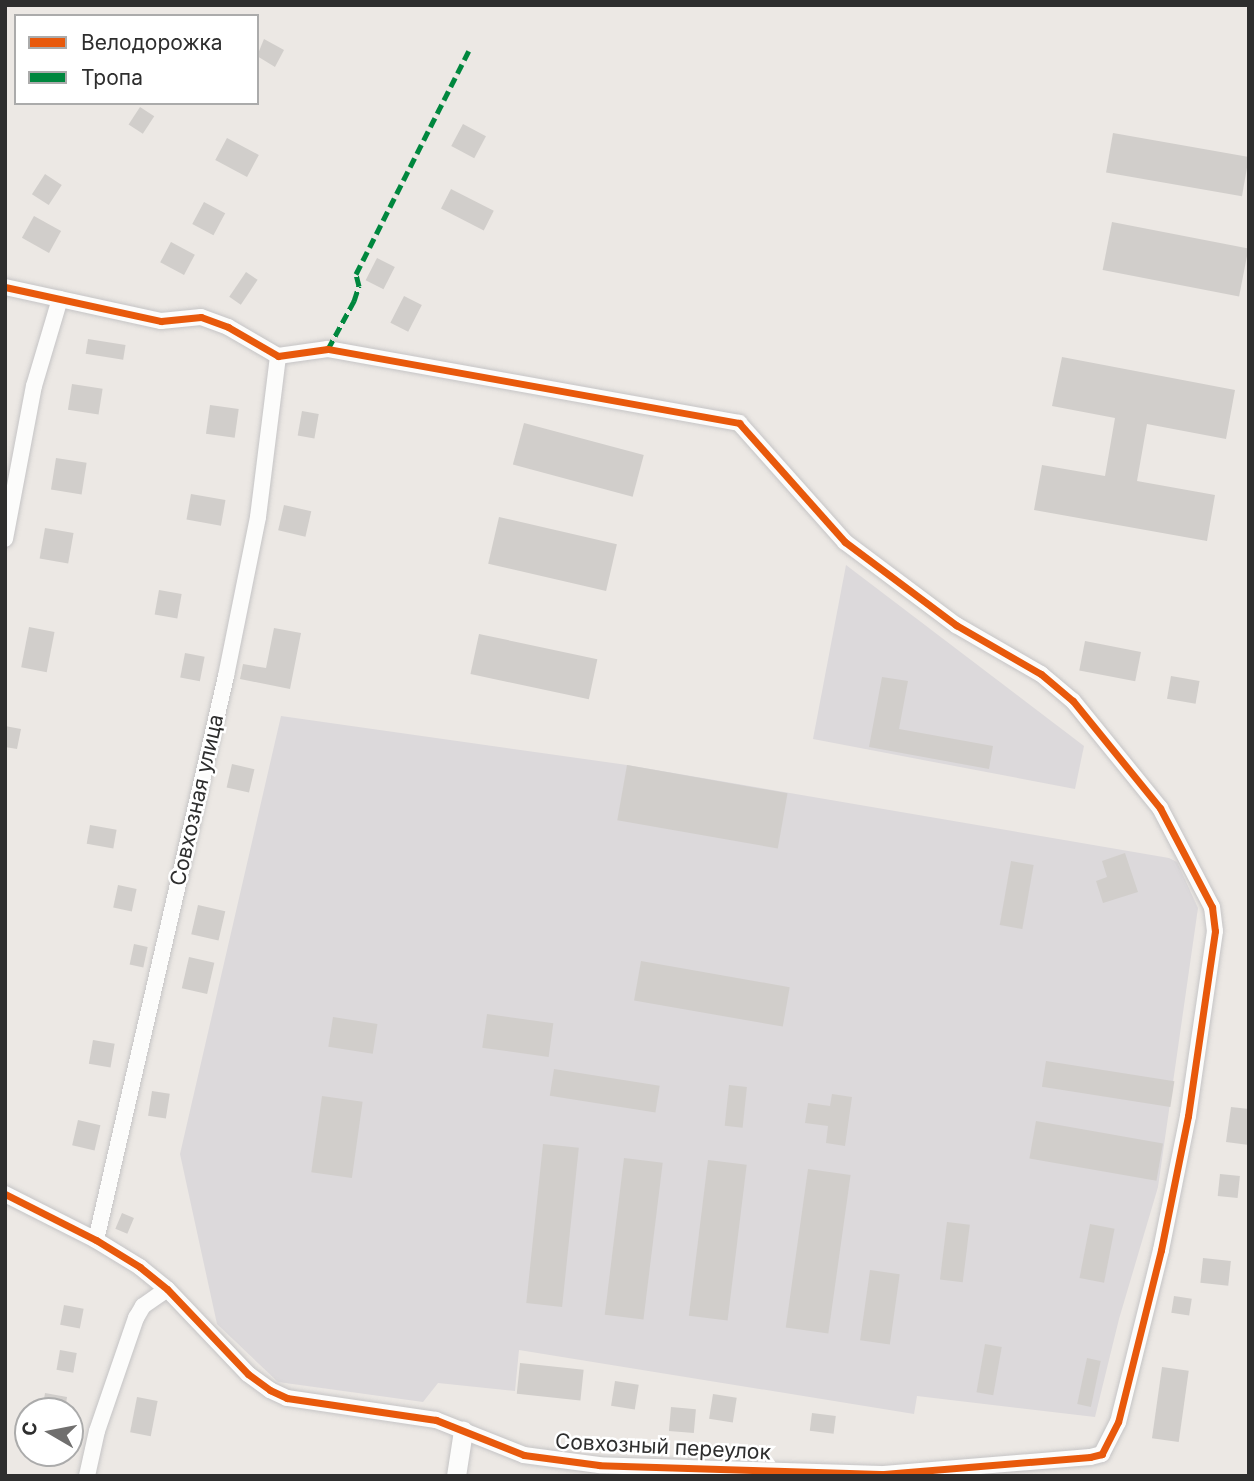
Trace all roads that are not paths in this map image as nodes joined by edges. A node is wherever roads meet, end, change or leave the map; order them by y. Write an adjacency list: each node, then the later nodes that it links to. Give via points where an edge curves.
1 (5, 287): 2 (street)
2 (60, 299): 3 (street, via 161,321 201,317); 4 (street, via 34,386)
3 (278, 356): 6 (street, Совхозная улица, via 258,517 226,676); 9 (street, Совхозный переулок, via 328,349 739,423 845,542 956,625 1041,674 1065,694 1160,808 1212,907 1215,931 1188,1116 1161,1250 1118,1422 1102,1454)
4 (5, 539)
5 (5, 1194): 6 (street, Совхозный переулок)
6 (96, 1240): 7 (street, Совхозный переулок)
7 (167, 1289): 8 (street, Совхозный переулок, via 248,1374 270,1390 287,1398 436,1420); 11 (street, via 143,1306 136,1318 97,1431)
8 (463, 1430): 10 (street, Совхозный переулок, via 524,1455); 12 (street)
9 (1011, 1470): 10 (street, Совхозный переулок)
10 (718, 1473)
11 (87, 1476)
12 (456, 1476)

